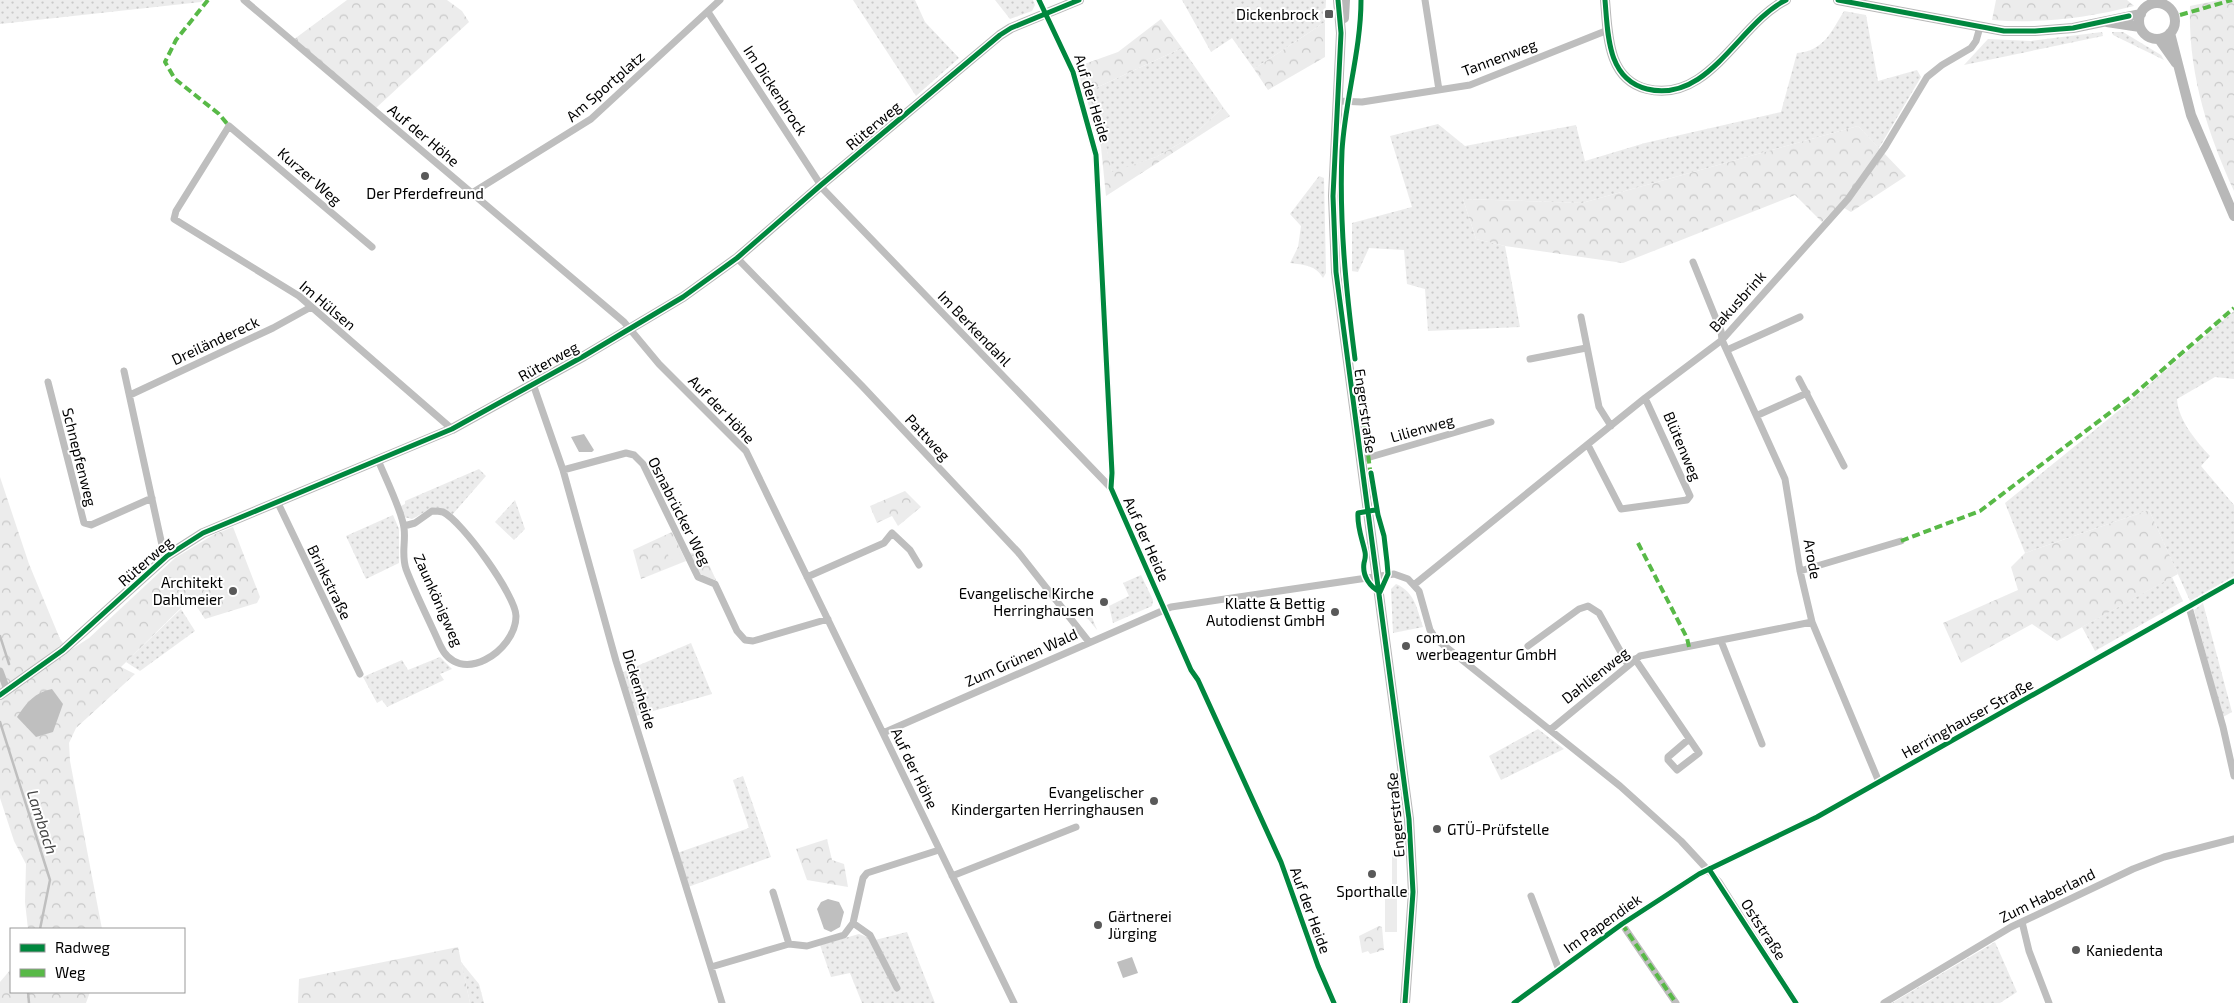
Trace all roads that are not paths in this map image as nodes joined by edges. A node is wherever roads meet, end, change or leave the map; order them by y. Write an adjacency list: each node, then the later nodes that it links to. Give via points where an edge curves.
1 (244, 0): 27 (street, Auf der Höhe)
2 (720, 0): 12 (street, Am Sportplatz)
3 (1039, 0): 13 (street, Auf der Heide)
4 (1079, 0): 13 (street, Rüterweg)
5 (1338, 0): 16 (street, Engerstraße)
6 (1345, 0): 16 (street, Engerstraße)
7 (1425, 0): 23 (street)
8 (1605, 0): 19 (street)
9 (1786, 0): 19 (street, via 1701,78 1675,90 1643,88 1627,79 1612,57)
10 (1838, 0): 17 (street)
11 (2166, 3): 14 (street, via 2148,6); 20 (street, via 2174,21)
12 (708, 12): 26 (street, Im Dickenbrock); 27 (street, Am Sportplatz, via 591,119)
13 (1046, 13): 26 (street, Rüterweg, via 1000,35); 56 (street, Auf der Heide, via 1073,72 1096,155)
14 (2141, 14): 15 (street); 18 (street)
15 (2106, 22): 17 (street, via 2035,32); 18 (street)
16 (1341, 26): 24 (street, Engerstraße)
17 (1980, 27): 36 (street, Bakusbrink, via 1971,48 1927,77 1848,199)
18 (2140, 27): 21 (street, via 2150,37)
19 (1608, 30): 23 (street, Tannenweg, via 1470,85)
20 (2170, 33): 21 (street); 22 (street)
21 (2159, 39): 22 (street)
22 (2178, 66): 28 (street, via 2191,115)
23 (1439, 90): 24 (street, Tannenweg, via 1362,102)
24 (1337, 102): 53 (street, Engerstraße, via 1333,196 1336,272)
25 (230, 126): 29 (street, Kurzer Weg); 32 (street, Im Hülsen, via 174,218 291,291)
26 (821, 185): 30 (street, Rüterweg); 56 (street, Im Berkendahl)
27 (472, 193): 35 (street, Auf der Höhe)
28 (2234, 216)
29 (372, 247)
30 (737, 258): 35 (street, Rüterweg, via 700,286); 73 (street, Pattweg, via 1018,552)
31 (1693, 262): 36 (street, Arode)
32 (311, 307): 45 (street, Dreiländereck); 50 (street, Im Hülsen)
33 (1581, 317): 37 (street)
34 (1800, 317): 38 (street)
35 (629, 329): 43 (street, Rüterweg); 65 (street, Auf der Höhe, via 659,364 746,451)
36 (1722, 340): 38 (street, Arode); 46 (street, Bakusbrink)
37 (1586, 348): 39 (street); 49 (street, via 1598,407)
38 (1727, 350): 47 (street, Arode)
39 (1530, 360)
40 (124, 371): 45 (street)
41 (1799, 379): 44 (street)
42 (48, 382): 57 (street, Schnepfenweg, via 84,523 91,525)
43 (533, 384): 50 (street, Rüterweg); 55 (street, Dickenheide)
44 (1806, 394): 47 (street); 54 (street)
45 (130, 395): 57 (street)
46 (1646, 398): 49 (street, Bakusbrink); 51 (street, Blütenweg, via 1690,496 1684,501 1621,509)
47 (1758, 415): 63 (street, Arode, via 1785,479)
48 (1491, 422): 53 (street, Lilienweg)
49 (1611, 426): 51 (street, Bakusbrink)
50 (452, 429): 52 (street, Rüterweg)
51 (1588, 445): 67 (street, Bakusbrink)
52 (378, 460): 58 (street, Rüterweg); 59 (street, Zaunkönigweg)
53 (1360, 460): 64 (street, Engerstraße)
54 (1844, 466)
55 (563, 470): 70 (street, Osnabrücker Weg, via 626,453 634,454 643,464 698,577 715,584 737,631 745,640 753,641); 97 (street, Dickenheide, via 616,661)
56 (1111, 488): 69 (street, Auf der Heide)
57 (152, 498): 61 (street)
58 (278, 501): 61 (street, Rüterweg, via 203,533); 78 (street, Brinkstraße)
59 (404, 526): 59 (street, Zaunkönigweg, via 402,546 406,569 443,651 456,663 465,665 488,659 511,634 516,616 511,598 478,547 449,516 432,511 415,523)
60 (1901, 541): 63 (street)
61 (167, 556): 79 (street, Rüterweg, via 63,650)
62 (919, 565): 65 (street, via 910,550 892,533 884,543)
63 (1800, 571): 71 (street, Arode)
64 (1377, 576): 67 (street, via 1401,575); 69 (street, Zum Grünen Wald); 103 (street, Engerstraße, via 1411,843 1413,892)
65 (807, 577): 70 (street, Auf der Höhe)
66 (2234, 581): 68 (street, Herringhauser Straße)
67 (1415, 584): 80 (street, Oststraße, via 1436,639)
68 (2189, 607): 84 (street); 85 (street, Herringhauser Straße)
69 (1164, 609): 73 (street, Zum Grünen Wald); 102 (street, Auf der Heide, via 1269,836)
70 (828, 619): 81 (street, Auf der Höhe)
71 (1812, 622): 72 (street, Dahlienweg); 85 (street, Arode)
72 (1721, 641): 75 (street, Dahlienweg); 83 (street)
73 (1089, 642): 81 (street, Zum Grünen Wald)
74 (1528, 646): 76 (street, via 1588,606 1599,613)
75 (1635, 659): 76 (street, Dahlienweg); 82 (street)
76 (1628, 665): 80 (street, Dahlienweg)
77 (0, 671): 79 (street)
78 (360, 674)
79 (4, 692)
80 (1550, 730): 89 (street, Oststraße, via 1648,810)
81 (883, 733): 88 (street, Auf der Höhe)
82 (1689, 739): 82 (street, via 1699,753 1677,770 1668,757)
83 (1762, 744)
84 (2234, 776)
85 (1879, 782): 89 (street, Herringhauser Straße, via 1780,836)
86 (1076, 827): 90 (street)
87 (2234, 839): 93 (street, Zum Haberland, via 2147,862)
88 (939, 850): 90 (street, Auf der Höhe); 94 (street, via 867,874 863,878)
89 (1709, 869): 95 (street, Im Papendiek); 106 (street, Oststraße)
90 (952, 876): 101 (street, Auf der Höhe)
91 (773, 892): 96 (street)
92 (1531, 896): 98 (street)
93 (2022, 922): 107 (street, Zum Haberland); 108 (street, via 2029,951)
94 (853, 923): 96 (street, via 844,935 808,946); 99 (street, via 870,934)
95 (1622, 924): 98 (street, Im Papendiek); 105 (street, Im Papendiek)
96 (789, 944): 97 (street)
97 (711, 967): 100 (street, Dickenheide)
98 (1559, 970): 104 (street, Im Papendiek)
99 (897, 988)
100 (722, 1003)
101 (1014, 1003)
102 (1334, 1003)
103 (1405, 1003)
104 (1514, 1003)
105 (1676, 1003)
106 (1796, 1003)
107 (1884, 1003)
108 (2049, 1003)

